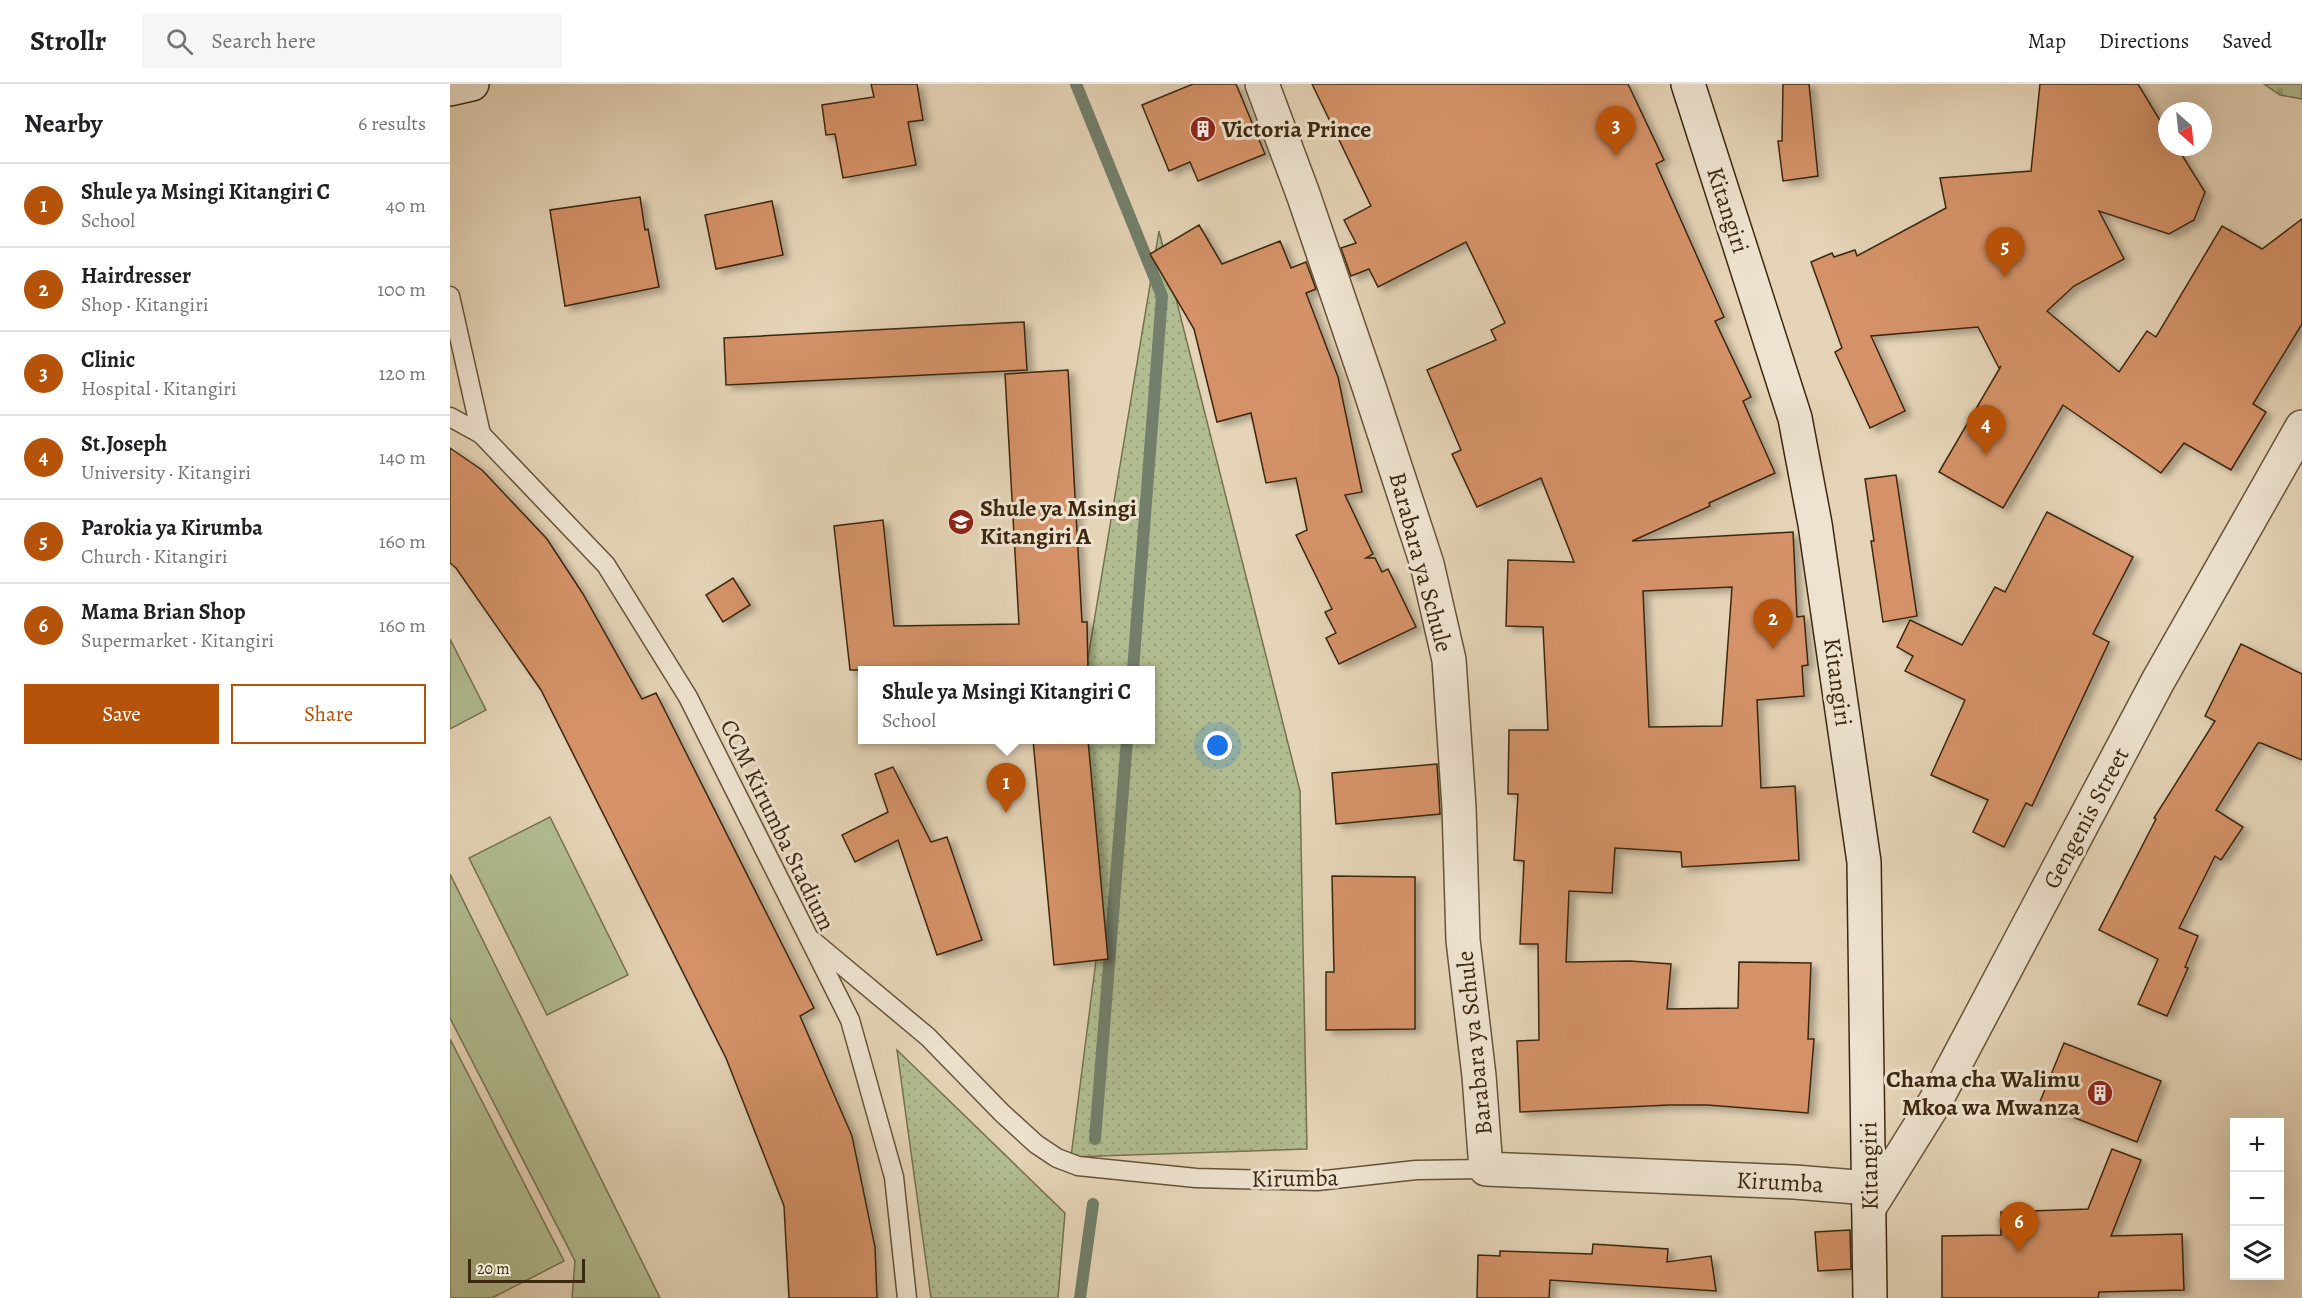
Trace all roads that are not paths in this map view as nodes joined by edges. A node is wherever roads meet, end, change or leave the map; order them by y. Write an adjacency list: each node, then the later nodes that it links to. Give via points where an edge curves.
1 (472, 84): 4 (street)
2 (1262, 84): 10 (street, Barabara ya Schule, via 1366,376 1427,564 1449,660 1463,940)
3 (1688, 84): 11 (street, Kitangiri, via 1795,418 1815,524 1864,862)
4 (450, 89)
5 (450, 296): 8 (lane)
6 (450, 417): 8 (lane, CCM Kirumba Stadium)
7 (2302, 427): 11 (street, Gengenis Street, via 2147,701 1935,1102)
8 (481, 434): 9 (lane, CCM Kirumba Stadium, via 606,565 688,697)
9 (807, 936): 10 (lane, Kirumba, via 928,1037 1036,1144 1078,1166 1196,1178 1317,1181 1416,1170); 12 (lane, CCM Kirumba Stadium, via 849,1020 894,1177)
10 (1486, 1168): 11 (street, Kirumba, via 1782,1181)
11 (1869, 1198): 13 (street, Kitangiri)
12 (907, 1298)
13 (1870, 1298)

